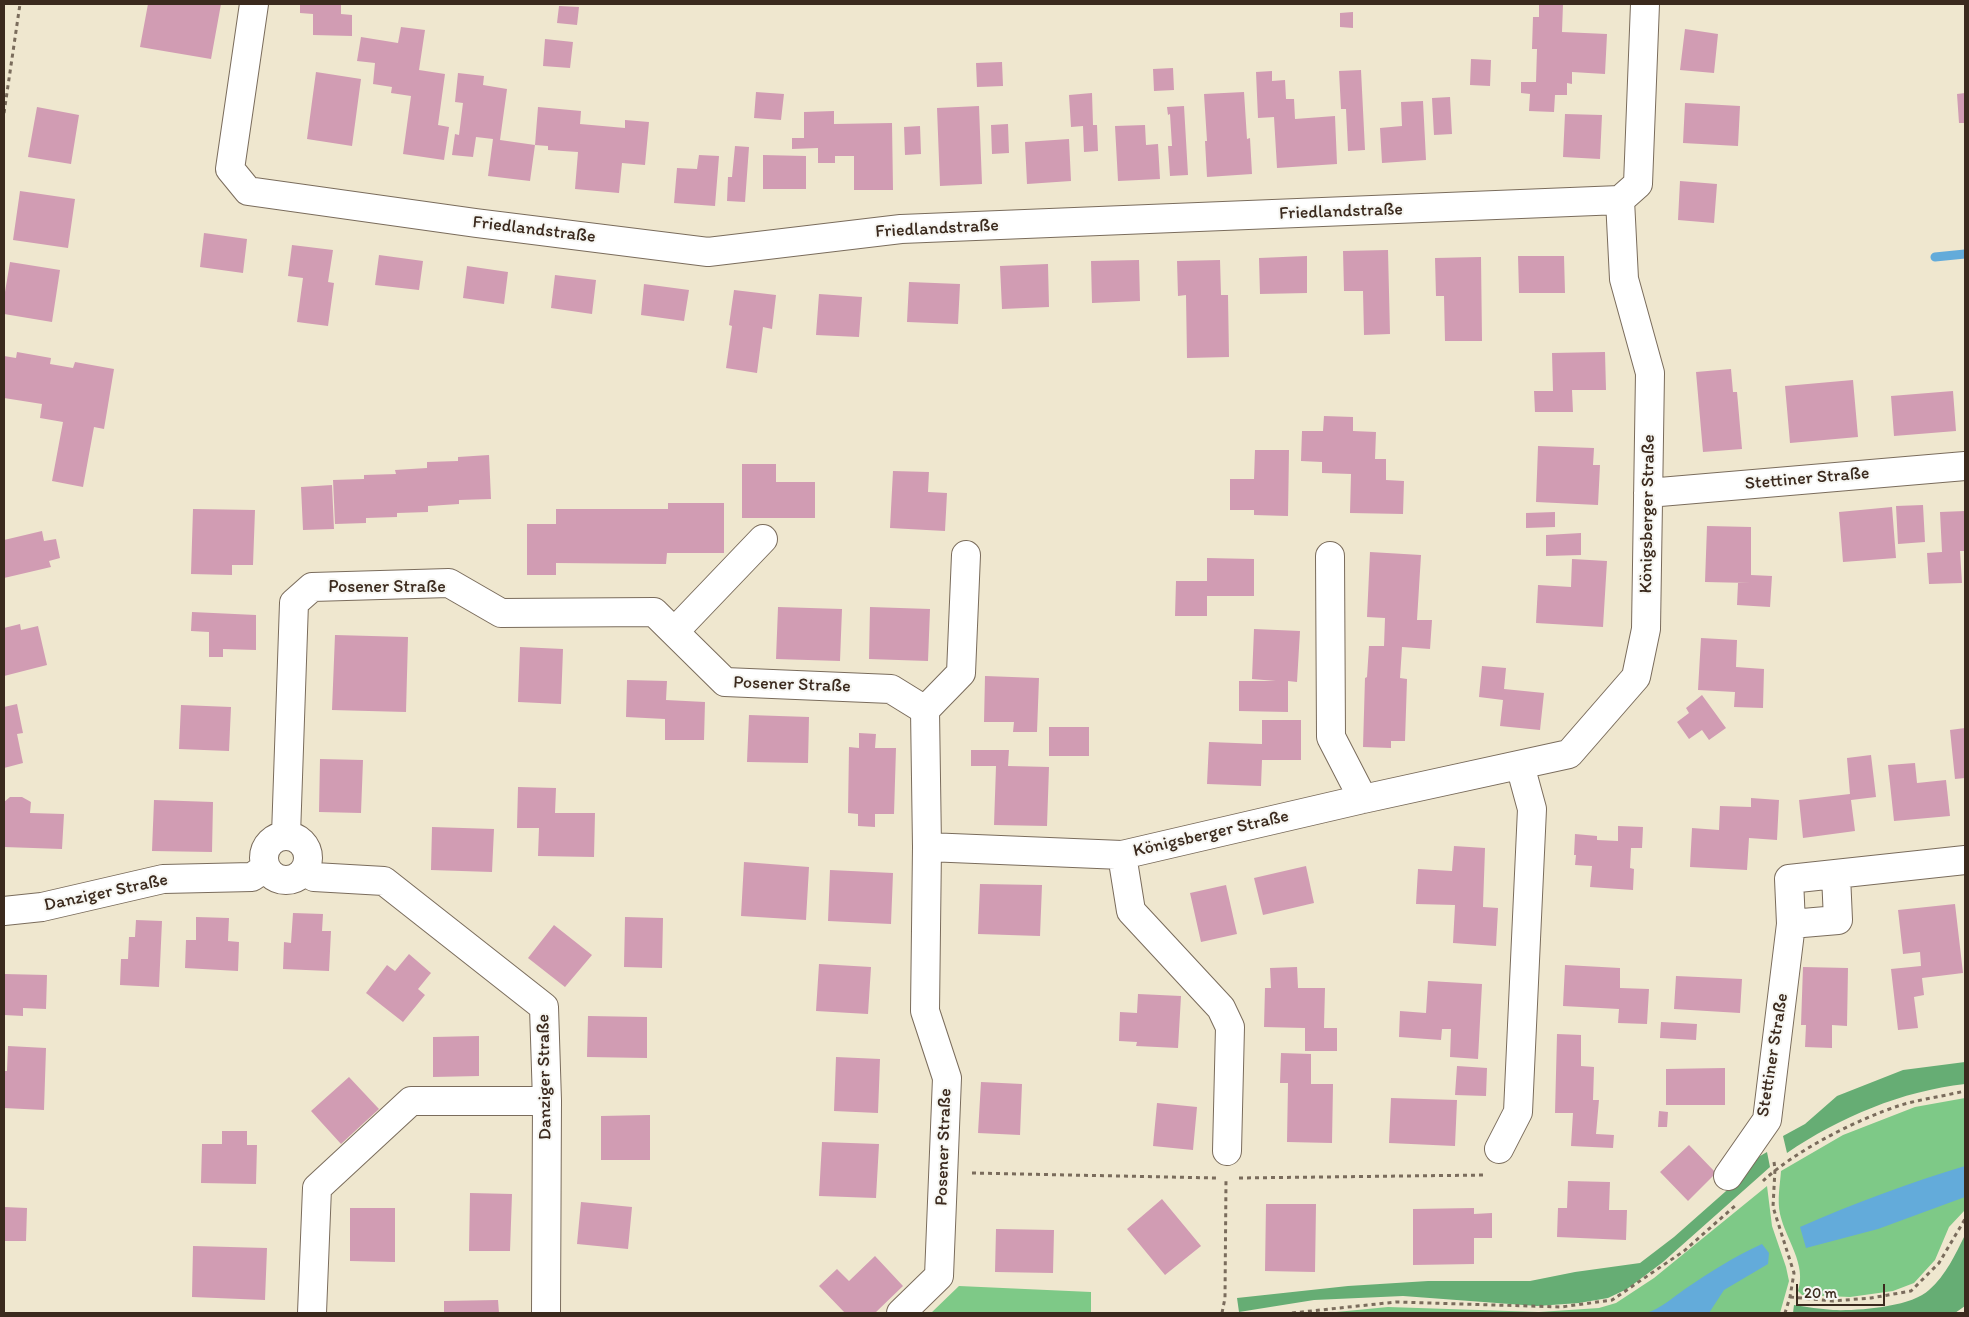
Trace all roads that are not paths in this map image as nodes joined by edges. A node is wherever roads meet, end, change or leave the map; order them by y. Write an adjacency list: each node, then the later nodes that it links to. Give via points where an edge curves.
1 (254, 4): 3 (street, Friedlandstraße, via 230,170 248,191 267,194 708,252 901,229)
2 (1645, 4): 3 (street, via 1638,184)
3 (1620, 200): 5 (street, Königsberger Straße, via 1624,279 1650,374)
4 (1965, 466): 5 (street, Stettiner Straße)
5 (1648, 492): 11 (street, Königsberger Straße, via 1646,629 1636,677 1569,754)
6 (763, 540): 9 (street)
7 (966, 554): 10 (street, via 961,673)
8 (1330, 556): 12 (street, via 1331,737)
9 (675, 631): 10 (street, Posener Straße, via 725,682 891,689); 13 (street, Posener Straße, via 654,612 501,613 449,583 312,587 294,603)
10 (925, 710): 14 (street, Posener Straße)
11 (1520, 765): 12 (street, Königsberger Straße); 23 (street, via 1532,808 1518,1112)
12 (1363, 799): 15 (street, Königsberger Straße)
13 (286, 835): 17 (street, via 267,845 263,856); 18 (street, via 297,838 306,847)
14 (928, 847): 15 (street); 28 (street, Posener Straße, via 925,1011 946,1078 939,1276)
15 (1122, 854): 24 (street, Königsberger Straße, via 1131,911 1221,1008 1230,1027)
16 (1965, 860): 19 (street, Stettiner Straße)
17 (265, 868): 18 (street, via 273,877 284,880 297,878); 20 (street, Danziger Straße, via 252,877 164,879 42,907)
18 (306, 869): 22 (street, Danziger Straße, via 314,877 384,881 544,1007)
19 (1836, 874): 21 (street, Stettiner Straße, via 1789,879); 21 (street, via 1838,920)
20 (4, 911)
21 (1791, 924): 25 (street, Stettiner Straße, via 1766,1120)
22 (547, 1101): 26 (street, via 411,1101 317,1188); 27 (street, Danziger Straße)
23 (1499, 1149)
24 (1226, 1151)
25 (1728, 1176)
26 (312, 1313)
27 (546, 1313)
28 (901, 1313)

